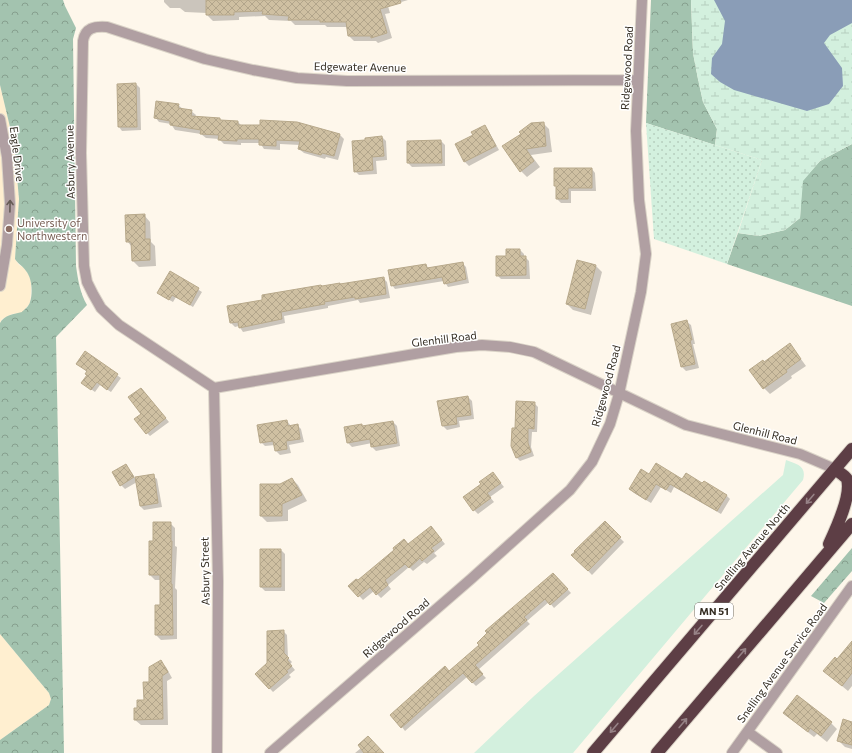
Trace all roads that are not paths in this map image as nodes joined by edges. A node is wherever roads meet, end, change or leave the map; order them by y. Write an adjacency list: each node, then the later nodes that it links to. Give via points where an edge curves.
1 (642, 0): 3 (street, Ridgewood Road)
2 (89, 29): 3 (street, Edgewater Avenue, via 106,27 205,59 297,78 347,81); 6 (street, Asbury Avenue, via 83,41 81,160 84,266 88,282 101,308 119,325)
3 (638, 80): 7 (street, Ridgewood Road, via 636,131 639,200 646,254 641,292)
4 (0, 119): 5 (street, Eagle Drive, one-way to 4, via 10,204 7,157)
5 (0, 286)
6 (214, 388): 7 (street, Glenhill Road, via 456,347 482,345 534,352); 14 (street, Asbury Street, via 218,580)
7 (619, 394): 9 (street, Glenhill Road, via 686,425 800,454); 15 (street, Ridgewood Road, via 610,424 592,462 570,490)
8 (852, 448): 9 (highway, Snelling Avenue North / MN 51)
9 (835, 469): 11 (highway, via 847,480 849,490 845,513); 16 (highway, Snelling Avenue North / MN 51, one-way to 16)
10 (852, 524): 11 (highway)
11 (820, 562): 17 (highway, one-way to 11)
12 (852, 586): 13 (street, Snelling Avenue Service Road)
13 (748, 732): 18 (street, Snelling Avenue Service Road); 19 (street)
14 (217, 753)
15 (270, 753)
16 (593, 753)
17 (658, 753)
18 (732, 753)
19 (777, 753)

